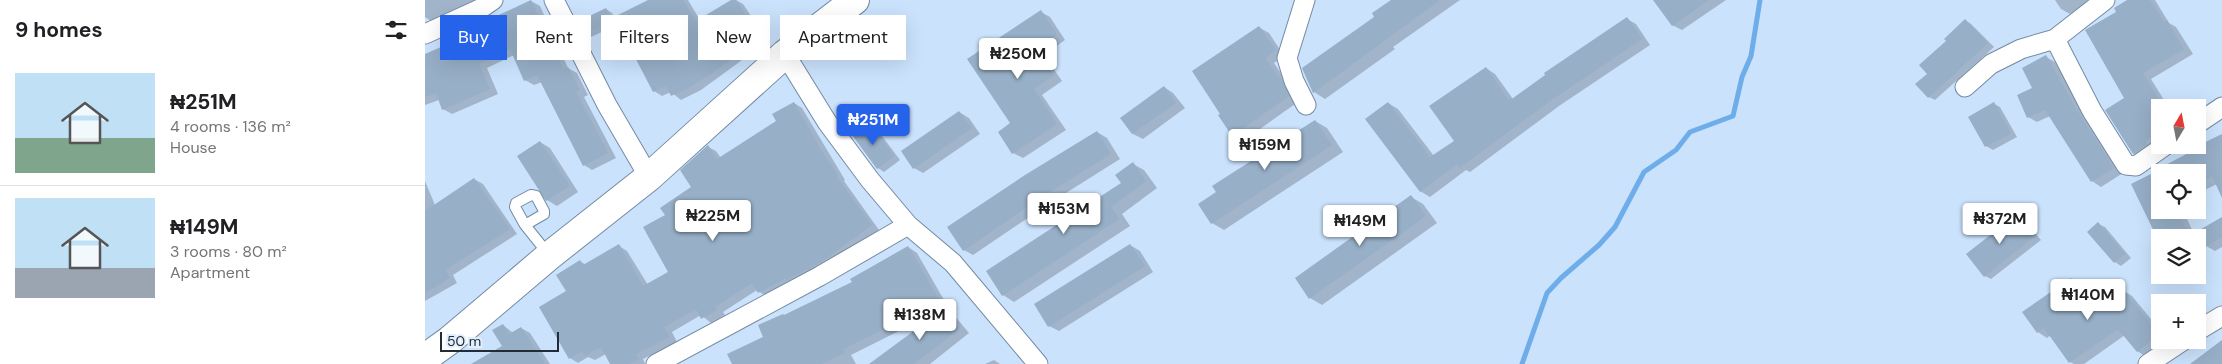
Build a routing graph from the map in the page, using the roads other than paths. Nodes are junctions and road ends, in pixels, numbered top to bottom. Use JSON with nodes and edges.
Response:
{"nodes":[{"id":1,"x":493,"y":0,"type":"edge"},
{"id":2,"x":554,"y":0,"type":"edge"},
{"id":3,"x":855,"y":0,"type":"edge"},
{"id":4,"x":1305,"y":0,"type":"edge"},
{"id":5,"x":2105,"y":0,"type":"edge"},
{"id":6,"x":836,"y":15,"type":"edge"},
{"id":7,"x":425,"y":34,"type":"edge"},
{"id":8,"x":2055,"y":39,"type":"junction"},
{"id":9,"x":780,"y":59,"type":"edge"},
{"id":10,"x":789,"y":60,"type":"edge"},
{"id":11,"x":1965,"y":87,"type":"dead end"},
{"id":12,"x":1307,"y":105,"type":"dead end"},
{"id":13,"x":2222,"y":108,"type":"edge"},
{"id":14,"x":2206,"y":118,"type":"edge"},
{"id":15,"x":2153,"y":154,"type":"edge"},
{"id":16,"x":649,"y":177,"type":"junction"},
{"id":17,"x":525,"y":225,"type":"dead end"},
{"id":18,"x":908,"y":225,"type":"junction"},
{"id":19,"x":549,"y":256,"type":"junction"},
{"id":20,"x":2222,"y":316,"type":"edge"},
{"id":21,"x":2206,"y":326,"type":"edge"},
{"id":22,"x":2170,"y":349,"type":"edge"},
{"id":23,"x":425,"y":358,"type":"edge"},
{"id":24,"x":656,"y":364,"type":"edge"},
{"id":25,"x":1038,"y":364,"type":"edge"},
{"id":26,"x":2148,"y":364,"type":"edge"}],
"edges":[{"from":1,"to":7,"type":"street"},
{"from":2,"to":16,"type":"street"},
{"from":3,"to":6,"type":"main road"},
{"from":4,"to":12,"type":"street"},
{"from":5,"to":8,"type":"street"},
{"from":8,"to":11,"type":"street"},
{"from":8,"to":15,"type":"street"},
{"from":9,"to":16,"type":"main road"},
{"from":10,"to":18,"type":"street"},
{"from":13,"to":14,"type":"street"},
{"from":16,"to":19,"type":"main road"},
{"from":17,"to":19,"type":"lane"},
{"from":18,"to":24,"type":"street"},
{"from":18,"to":25,"type":"street"},
{"from":19,"to":23,"type":"main road"},
{"from":20,"to":21,"type":"street"},
{"from":22,"to":26,"type":"street"}]}
